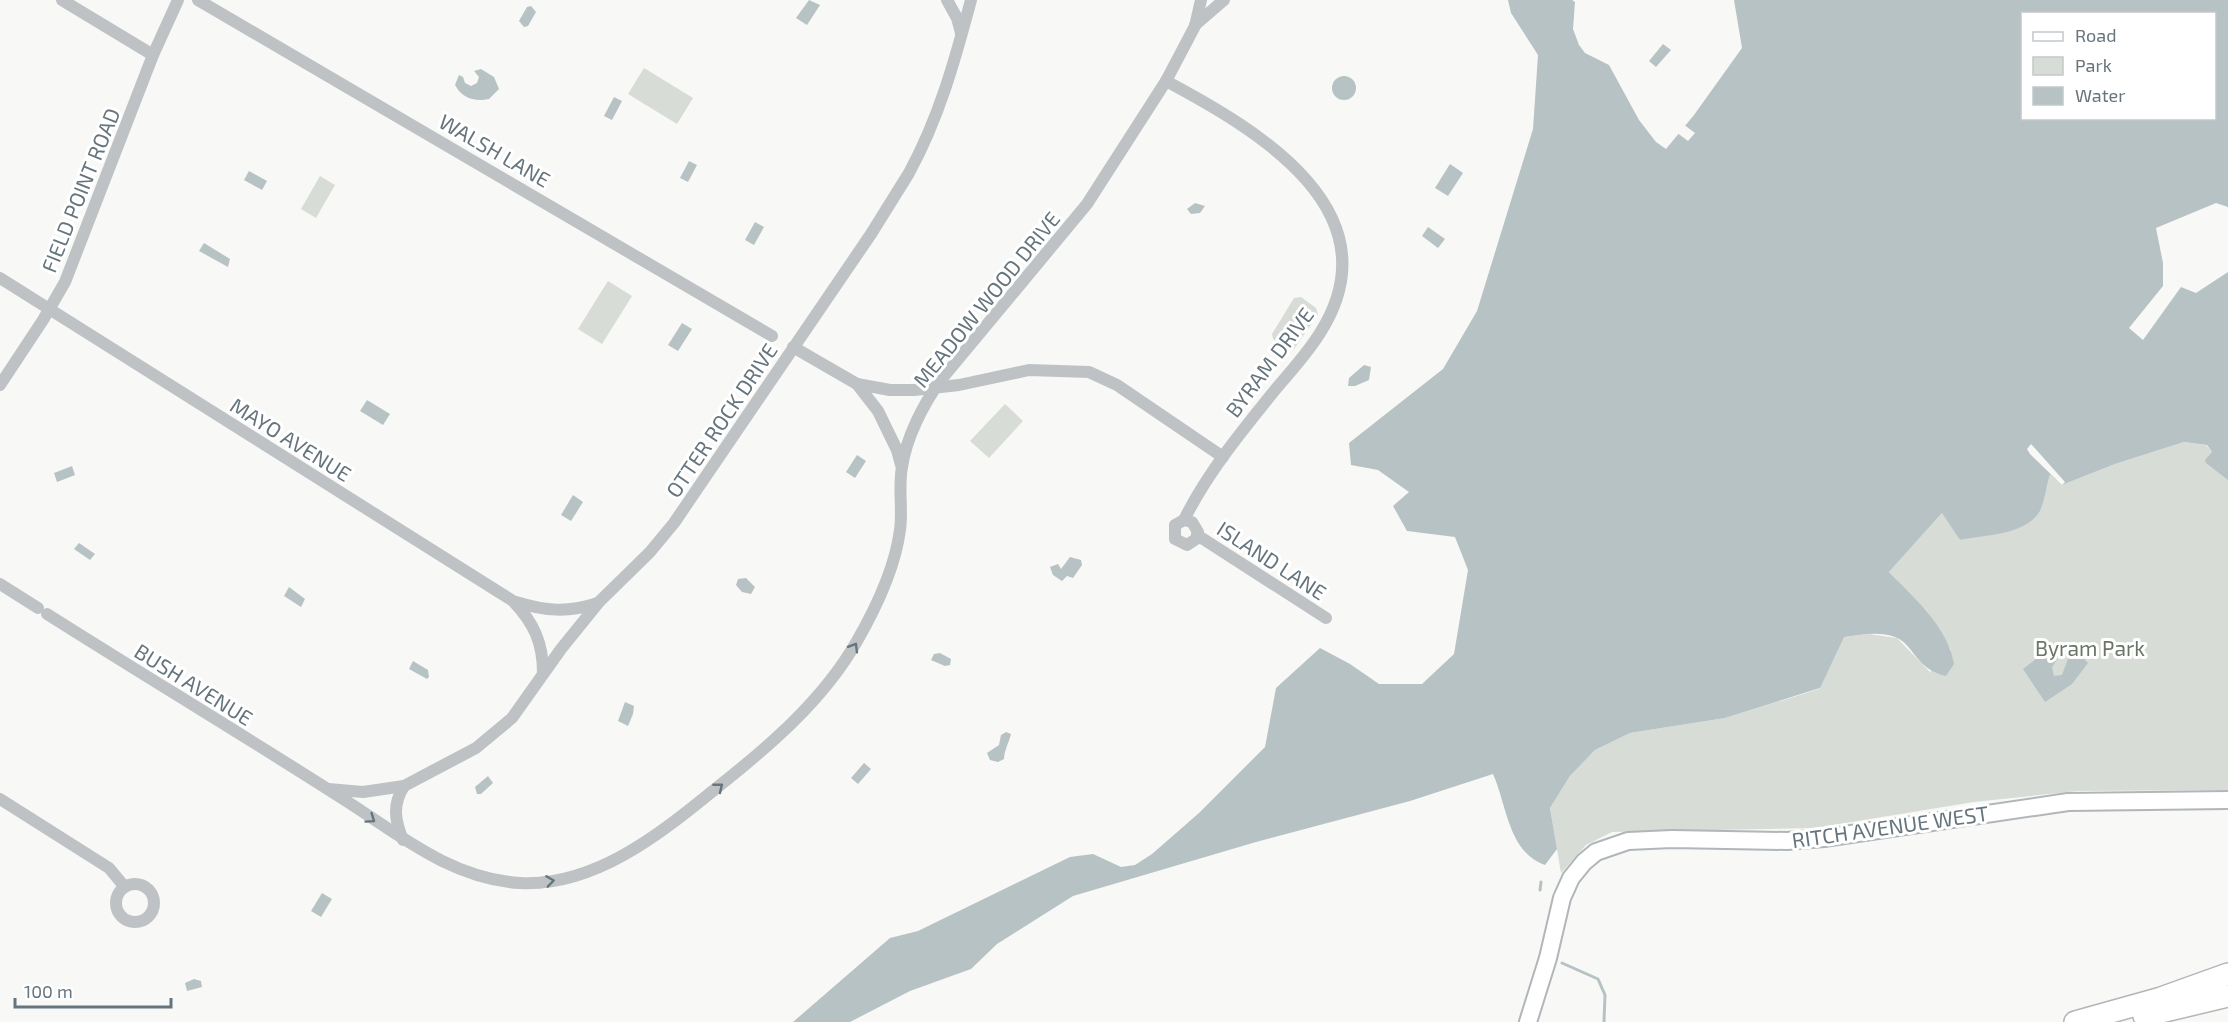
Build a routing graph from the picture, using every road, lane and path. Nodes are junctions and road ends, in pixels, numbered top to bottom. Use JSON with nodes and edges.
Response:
{"nodes":[{"id":1,"x":62,"y":0,"type":"edge"},
{"id":2,"x":178,"y":0,"type":"edge"},
{"id":3,"x":198,"y":0,"type":"edge"},
{"id":4,"x":947,"y":0,"type":"edge"},
{"id":5,"x":971,"y":0,"type":"edge"},
{"id":6,"x":1201,"y":0,"type":"edge"},
{"id":7,"x":1224,"y":0,"type":"edge"},
{"id":8,"x":1195,"y":26,"type":"junction"},
{"id":9,"x":961,"y":34,"type":"junction"},
{"id":10,"x":153,"y":56,"type":"junction"},
{"id":11,"x":1166,"y":81,"type":"junction"},
{"id":12,"x":0,"y":278,"type":"edge"},
{"id":13,"x":49,"y":310,"type":"junction"},
{"id":14,"x":772,"y":336,"type":"dead end"},
{"id":15,"x":794,"y":346,"type":"junction"},
{"id":16,"x":857,"y":384,"type":"junction"},
{"id":17,"x":0,"y":385,"type":"edge"},
{"id":18,"x":935,"y":387,"type":"junction"},
{"id":19,"x":1223,"y":457,"type":"junction"},
{"id":20,"x":901,"y":468,"type":"junction"},
{"id":21,"x":1184,"y":520,"type":"junction"},
{"id":22,"x":1197,"y":535,"type":"junction"},
{"id":23,"x":0,"y":584,"type":"edge"},
{"id":24,"x":513,"y":601,"type":"junction"},
{"id":25,"x":599,"y":602,"type":"junction"},
{"id":26,"x":1326,"y":618,"type":"dead end"},
{"id":27,"x":543,"y":674,"type":"junction"},
{"id":28,"x":404,"y":786,"type":"junction"},
{"id":29,"x":321,"y":788,"type":"junction"},
{"id":30,"x":0,"y":799,"type":"edge"},
{"id":31,"x":2228,"y":800,"type":"edge"},
{"id":32,"x":403,"y":840,"type":"junction"},
{"id":33,"x":124,"y":886,"type":"dead end"},
{"id":34,"x":2228,"y":974,"type":"edge"},
{"id":35,"x":2228,"y":996,"type":"edge"},
{"id":36,"x":1528,"y":1022,"type":"edge"},
{"id":37,"x":2075,"y":1022,"type":"edge"},
{"id":38,"x":2118,"y":1022,"type":"edge"}],
"edges":[{"from":1,"to":10,"type":"street"},
{"from":2,"to":10,"type":"street","name":"FIELD POINT ROAD"},
{"from":3,"to":14,"type":"street","name":"WALSH LANE"},
{"from":4,"to":9,"type":"street"},
{"from":5,"to":9,"type":"street","name":"OTTER ROCK DRIVE"},
{"from":6,"to":8,"type":"street","name":"MEADOW WOOD DRIVE"},
{"from":7,"to":8,"type":"street"},
{"from":8,"to":11,"type":"street","name":"MEADOW WOOD DRIVE"},
{"from":9,"to":15,"type":"street","name":"OTTER ROCK DRIVE"},
{"from":10,"to":13,"type":"street","name":"FIELD POINT ROAD"},
{"from":11,"to":18,"type":"street","name":"MEADOW WOOD DRIVE"},
{"from":11,"to":19,"type":"street","name":"BYRAM DRIVE"},
{"from":12,"to":13,"type":"street","name":"MAYO AVENUE"},
{"from":13,"to":17,"type":"street","name":"FIELD POINT ROAD"},
{"from":13,"to":24,"type":"street","name":"MAYO AVENUE"},
{"from":15,"to":16,"type":"street"},
{"from":15,"to":25,"type":"street","name":"OTTER ROCK DRIVE"},
{"from":16,"to":18,"type":"street"},
{"from":16,"to":20,"type":"street"},
{"from":18,"to":19,"type":"street"},
{"from":18,"to":20,"type":"street","name":"MEADOW WOOD DRIVE"},
{"from":19,"to":21,"type":"street","name":"BYRAM DRIVE"},
{"from":32,"to":20,"type":"street","name":"MEADOW WOOD DRIVE","one_way":true},
{"from":21,"to":22,"type":"street"},
{"from":21,"to":22,"type":"street","name":"BYRAM DRIVE"},
{"from":22,"to":26,"type":"street","name":"ISLAND LANE"},
{"from":23,"to":29,"type":"street","name":"BUSH AVENUE"},
{"from":24,"to":25,"type":"street","name":"MAYO AVENUE"},
{"from":24,"to":27,"type":"street","name":"MAYO AVENUE"},
{"from":25,"to":27,"type":"street","name":"OTTER ROCK DRIVE"},
{"from":27,"to":28,"type":"street","name":"OTTER ROCK DRIVE"},
{"from":28,"to":29,"type":"street","name":"OTTER ROCK DRIVE"},
{"from":28,"to":32,"type":"street"},
{"from":29,"to":32,"type":"street","name":"MEADOW WOOD DRIVE","one_way":true},
{"from":30,"to":33,"type":"street"},
{"from":31,"to":36,"type":"main road","name":"RITCH AVENUE WEST"},
{"from":34,"to":37,"type":"highway"},
{"from":35,"to":38,"type":"highway"}]}
